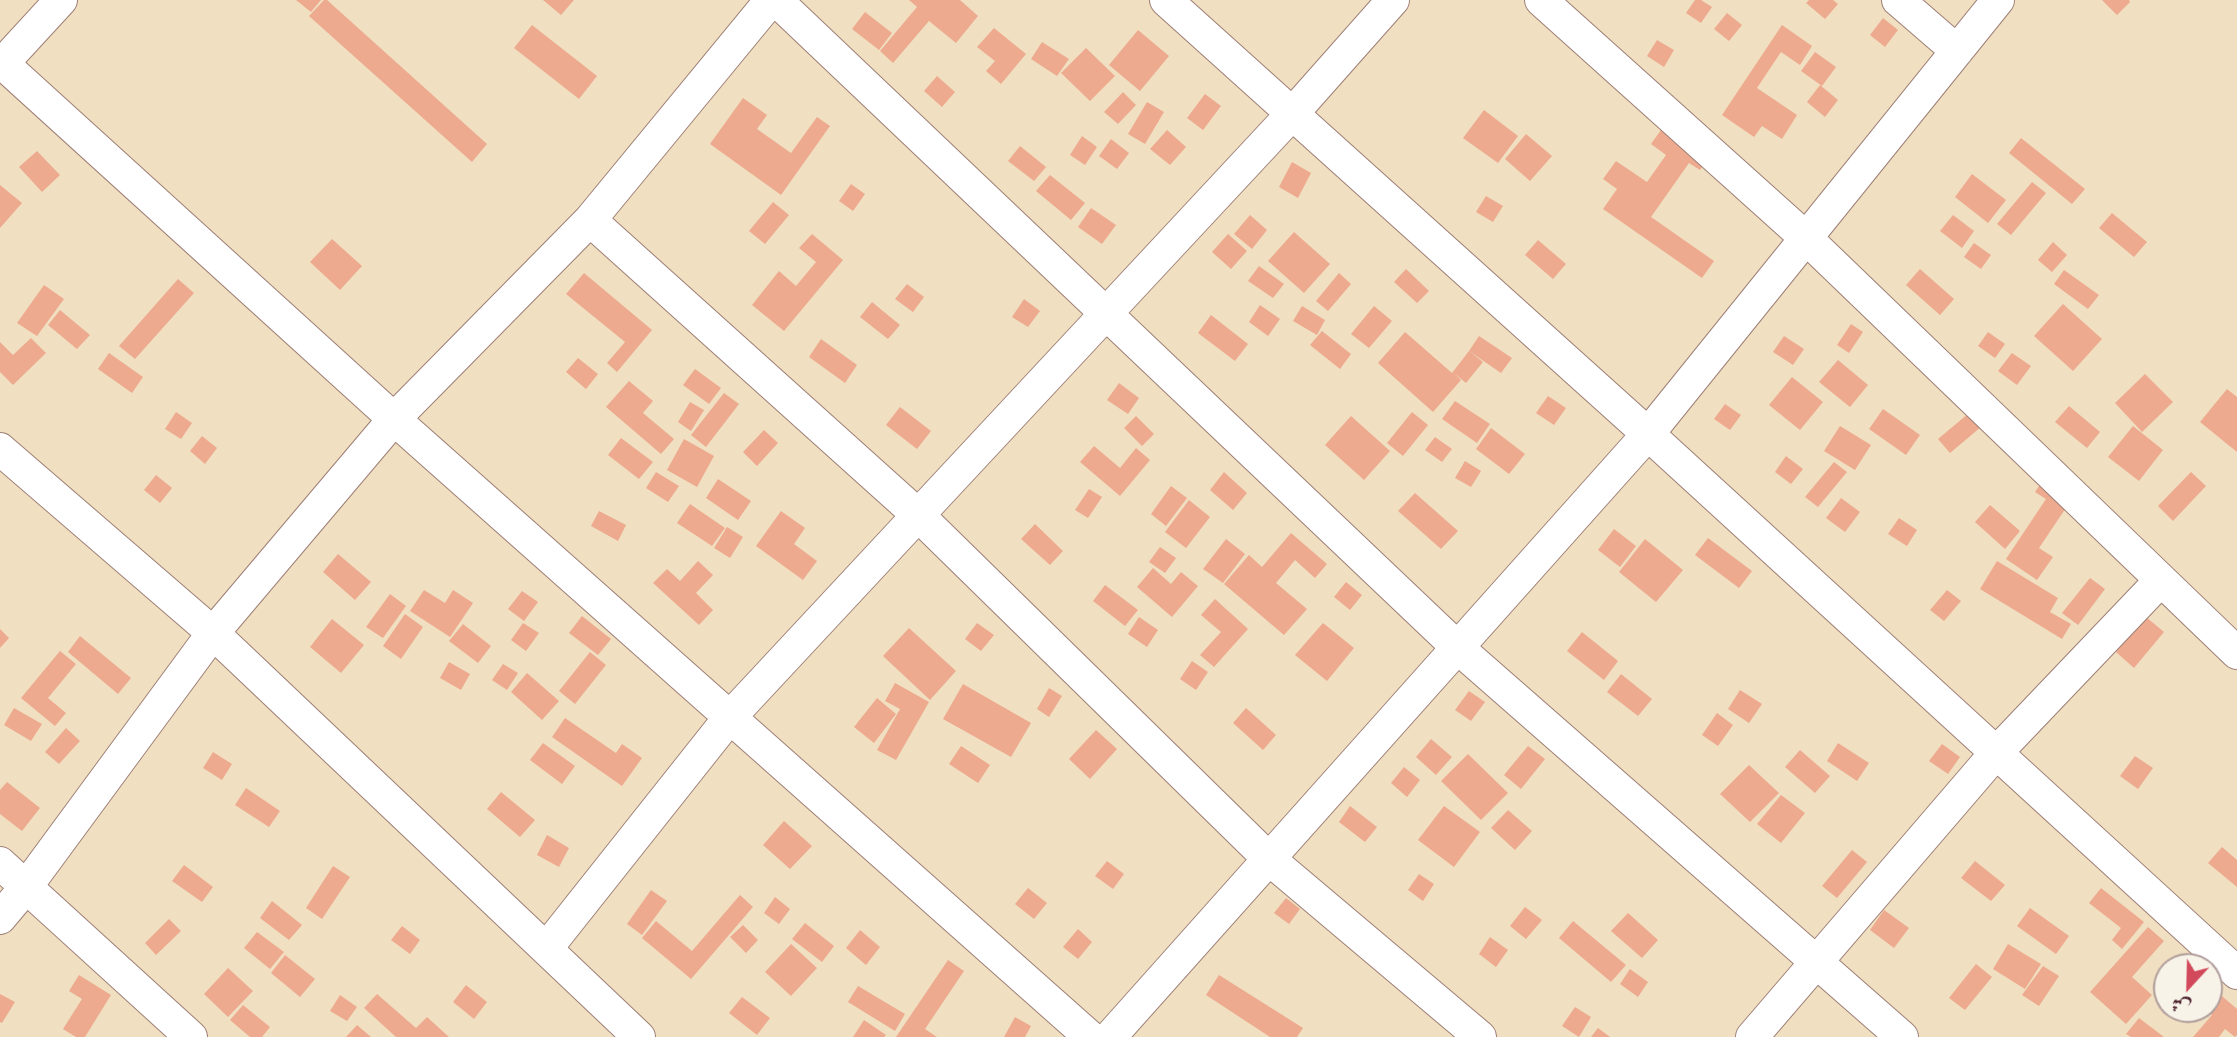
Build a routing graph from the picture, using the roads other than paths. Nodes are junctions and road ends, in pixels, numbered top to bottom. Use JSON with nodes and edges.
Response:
{"nodes":[{"id":1,"x":61,"y":0,"type":"edge"},
{"id":2,"x":1166,"y":0,"type":"edge"},
{"id":3,"x":1392,"y":0,"type":"edge"},
{"id":4,"x":1541,"y":0,"type":"edge"},
{"id":5,"x":1898,"y":0,"type":"edge"},
{"id":6,"x":1998,"y":0,"type":"edge"},
{"id":7,"x":762,"y":4,"type":"edge"},
{"id":8,"x":1957,"y":51,"type":"junction"},
{"id":9,"x":1,"y":62,"type":"edge"},
{"id":10,"x":1292,"y":114,"type":"junction"},
{"id":11,"x":590,"y":220,"type":"junction"},
{"id":12,"x":1806,"y":238,"type":"junction"},
{"id":13,"x":1107,"y":312,"type":"junction"},
{"id":14,"x":394,"y":419,"type":"junction"},
{"id":15,"x":1648,"y":434,"type":"junction"},
{"id":16,"x":0,"y":449,"type":"edge"},
{"id":17,"x":918,"y":515,"type":"junction"},
{"id":18,"x":2161,"y":580,"type":"junction"},
{"id":19,"x":213,"y":633,"type":"junction"},
{"id":20,"x":1457,"y":647,"type":"junction"},
{"id":21,"x":2237,"y":653,"type":"edge"},
{"id":22,"x":730,"y":718,"type":"junction"},
{"id":23,"x":1995,"y":754,"type":"junction"},
{"id":24,"x":1268,"y":858,"type":"junction"},
{"id":25,"x":0,"y":863,"type":"edge"},
{"id":26,"x":26,"y":887,"type":"junction"},
{"id":27,"x":0,"y":918,"type":"edge"},
{"id":28,"x":546,"y":948,"type":"junction"},
{"id":29,"x":1816,"y":962,"type":"junction"},
{"id":30,"x":2237,"y":973,"type":"edge"},
{"id":31,"x":191,"y":1037,"type":"edge"},
{"id":32,"x":639,"y":1037,"type":"edge"},
{"id":33,"x":1090,"y":1037,"type":"edge"},
{"id":34,"x":1110,"y":1037,"type":"edge"},
{"id":35,"x":1480,"y":1037,"type":"edge"},
{"id":36,"x":1752,"y":1037,"type":"edge"},
{"id":37,"x":1902,"y":1037,"type":"edge"}],
"edges":[{"from":1,"to":9,"type":"street"},
{"from":2,"to":10,"type":"street"},
{"from":3,"to":10,"type":"street"},
{"from":4,"to":12,"type":"street"},
{"from":5,"to":8,"type":"street"},
{"from":6,"to":8,"type":"street"},
{"from":7,"to":11,"type":"street"},
{"from":7,"to":13,"type":"street"},
{"from":8,"to":12,"type":"street"},
{"from":9,"to":14,"type":"street"},
{"from":10,"to":13,"type":"street"},
{"from":10,"to":15,"type":"street"},
{"from":11,"to":14,"type":"street"},
{"from":11,"to":17,"type":"street"},
{"from":12,"to":15,"type":"street"},
{"from":12,"to":18,"type":"street"},
{"from":13,"to":17,"type":"street"},
{"from":13,"to":20,"type":"street"},
{"from":14,"to":19,"type":"street"},
{"from":14,"to":22,"type":"street"},
{"from":15,"to":20,"type":"street"},
{"from":15,"to":23,"type":"street"},
{"from":16,"to":19,"type":"street"},
{"from":17,"to":22,"type":"street"},
{"from":17,"to":24,"type":"street"},
{"from":18,"to":21,"type":"street"},
{"from":18,"to":23,"type":"street"},
{"from":19,"to":26,"type":"street"},
{"from":19,"to":28,"type":"street"},
{"from":20,"to":24,"type":"street"},
{"from":20,"to":29,"type":"street"},
{"from":22,"to":28,"type":"street"},
{"from":22,"to":33,"type":"street"},
{"from":23,"to":29,"type":"street"},
{"from":23,"to":30,"type":"street"},
{"from":24,"to":34,"type":"street"},
{"from":24,"to":35,"type":"street"},
{"from":25,"to":26,"type":"street"},
{"from":26,"to":27,"type":"street"},
{"from":26,"to":31,"type":"street"},
{"from":28,"to":32,"type":"street"},
{"from":29,"to":36,"type":"street"},
{"from":29,"to":37,"type":"street"}]}
